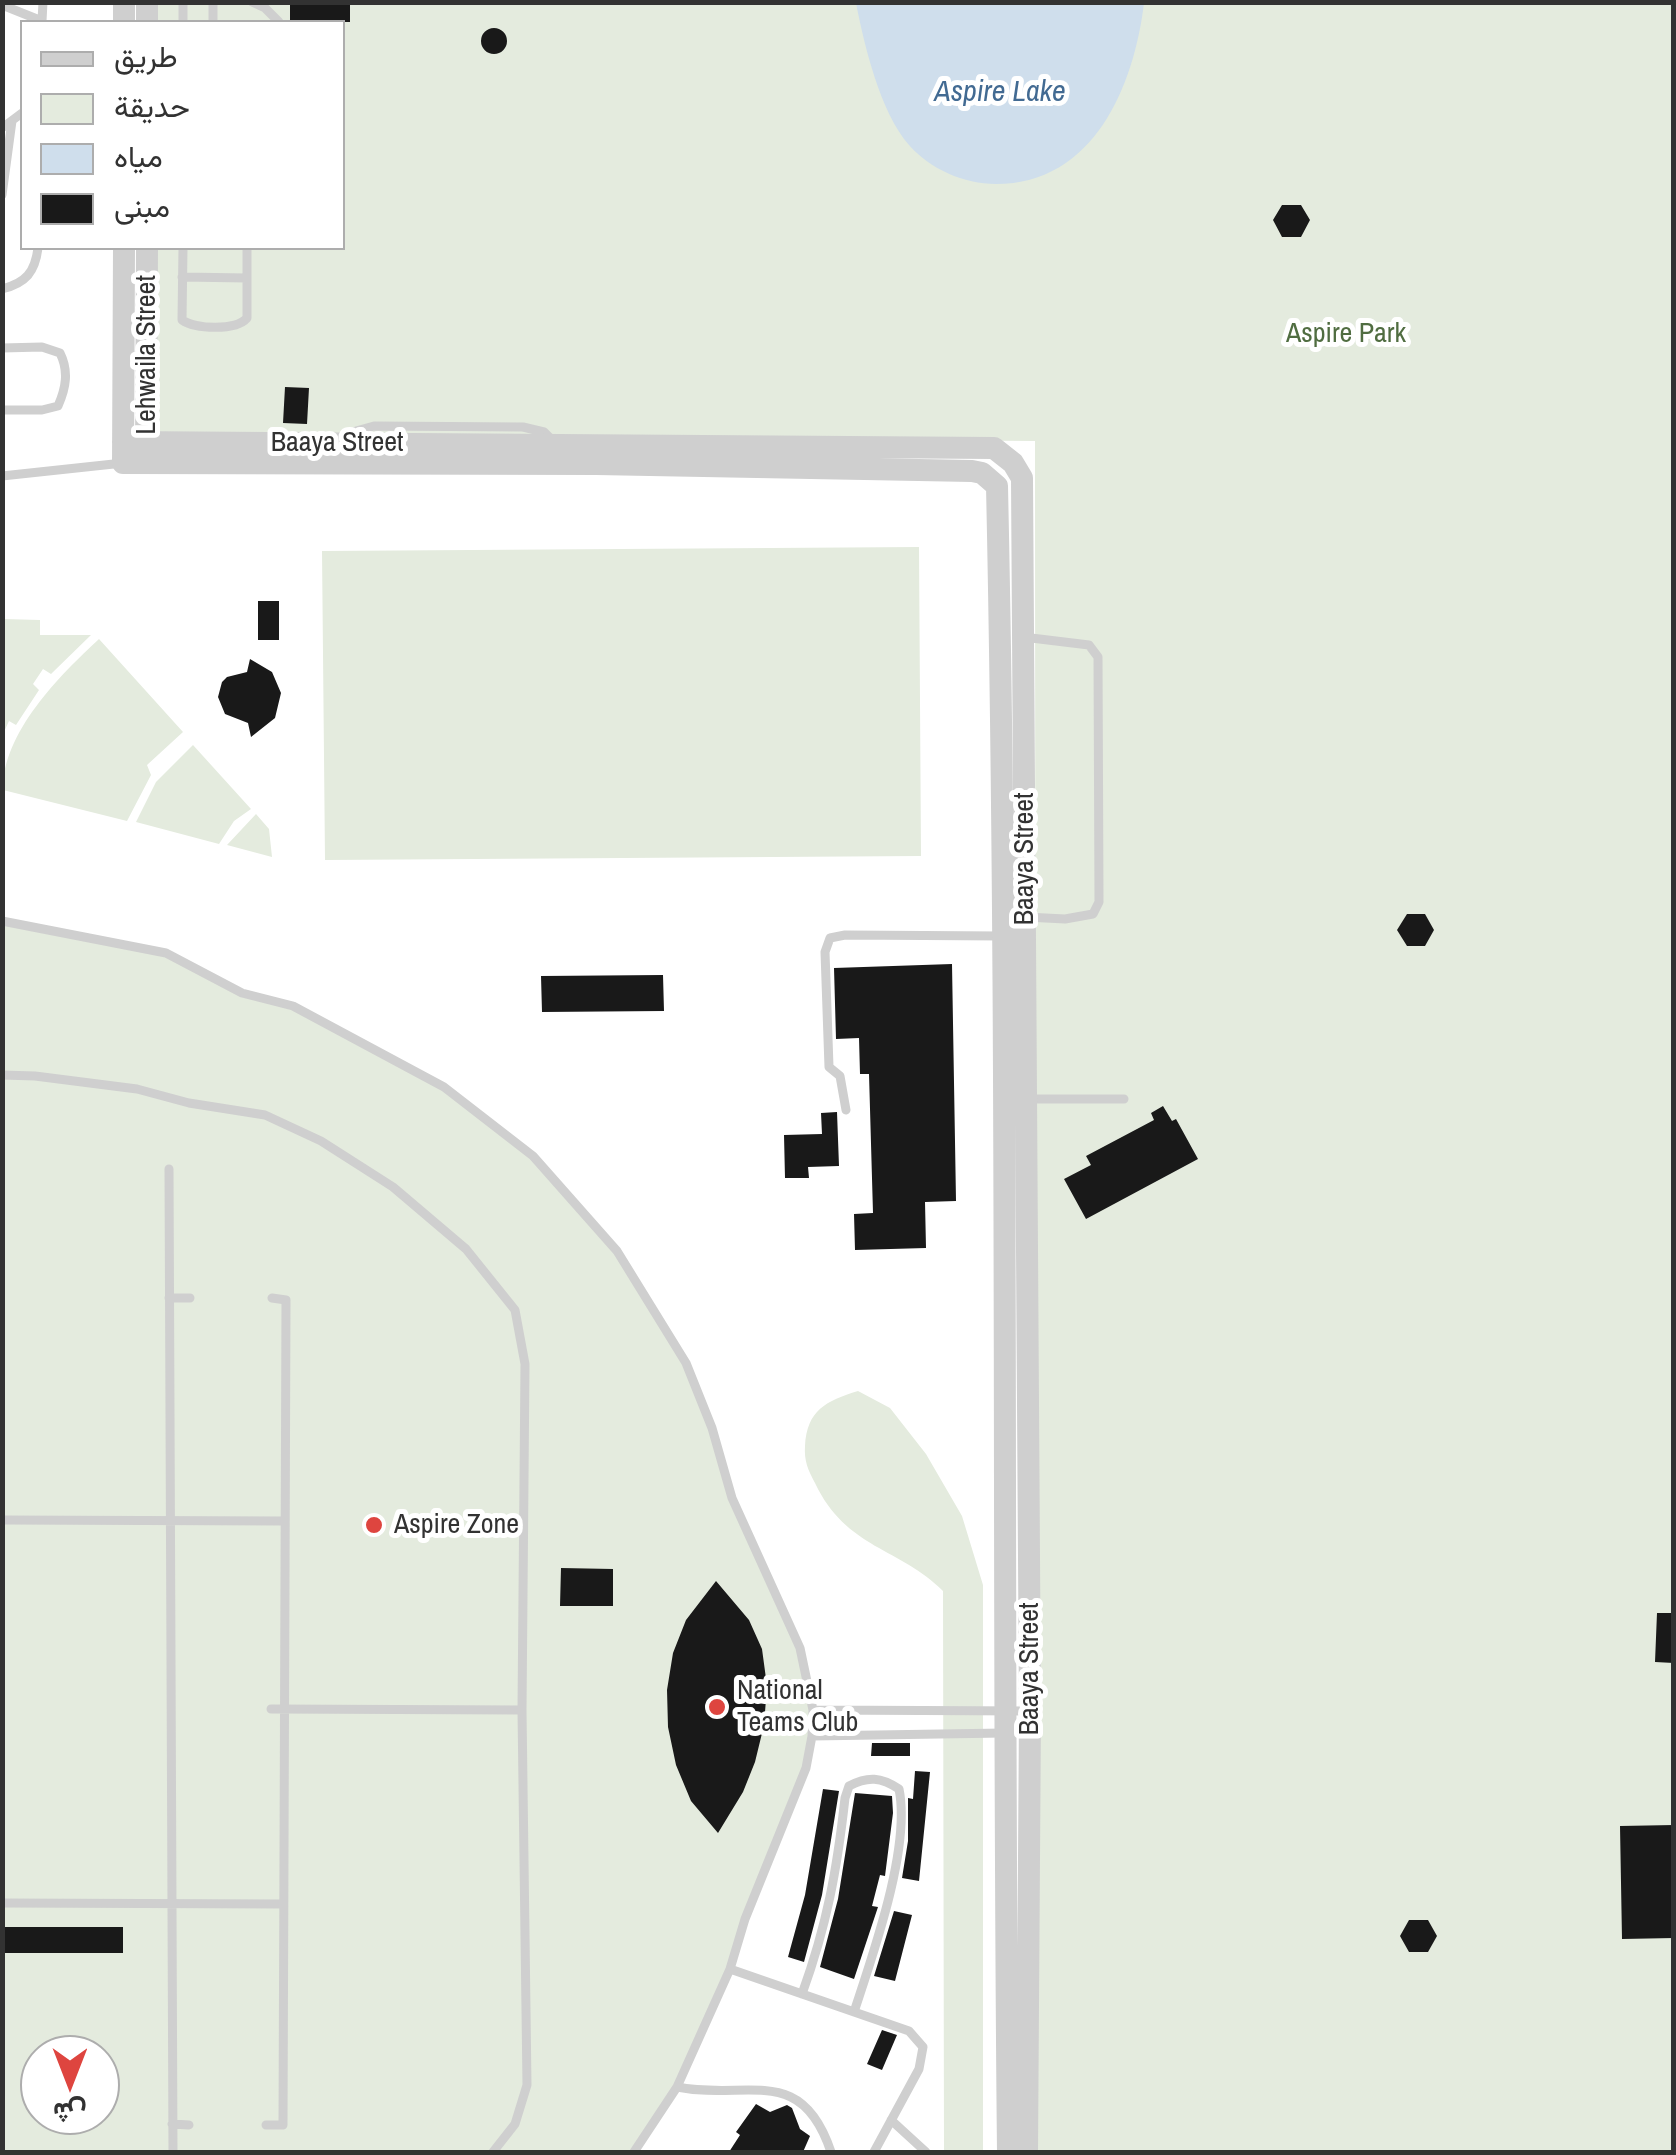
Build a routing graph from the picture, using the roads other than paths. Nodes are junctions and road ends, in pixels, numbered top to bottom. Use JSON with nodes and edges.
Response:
{"nodes":[{"id":1,"x":252,"y":2,"type":"edge"},
{"id":2,"x":2,"y":5,"type":"edge"},
{"id":3,"x":37,"y":20,"type":"edge"},
{"id":4,"x":277,"y":20,"type":"edge"},
{"id":5,"x":7,"y":124,"type":"edge"},
{"id":6,"x":2,"y":195,"type":"edge"},
{"id":7,"x":38,"y":250,"type":"edge"},
{"id":8,"x":124,"y":250,"type":"edge"},
{"id":9,"x":147,"y":250,"type":"edge"},
{"id":10,"x":182,"y":250,"type":"edge"},
{"id":11,"x":247,"y":250,"type":"edge"},
{"id":12,"x":182,"y":277,"type":"junction"},
{"id":13,"x":247,"y":278,"type":"junction"},
{"id":14,"x":2,"y":289,"type":"edge"},
{"id":15,"x":2,"y":348,"type":"edge"},
{"id":16,"x":2,"y":410,"type":"edge"},
{"id":17,"x":135,"y":453,"type":"junction"},
{"id":18,"x":2,"y":476,"type":"edge"},
{"id":19,"x":1012,"y":637,"type":"junction"},
{"id":20,"x":2,"y":921,"type":"edge"},
{"id":21,"x":1026,"y":926,"type":"junction"},
{"id":22,"x":1002,"y":936,"type":"junction"},
{"id":23,"x":2,"y":1075,"type":"edge"},
{"id":24,"x":1016,"y":1099,"type":"junction"},
{"id":25,"x":1124,"y":1099,"type":"dead end"},
{"id":26,"x":846,"y":1110,"type":"dead end"},
{"id":27,"x":169,"y":1169,"type":"dead end"},
{"id":28,"x":170,"y":1298,"type":"junction"},
{"id":29,"x":190,"y":1298,"type":"dead end"},
{"id":30,"x":272,"y":1298,"type":"dead end"},
{"id":31,"x":2,"y":1520,"type":"edge"},
{"id":32,"x":170,"y":1520,"type":"junction"},
{"id":33,"x":283,"y":1520,"type":"junction"},
{"id":34,"x":170,"y":1710,"type":"junction"},
{"id":35,"x":186,"y":1710,"type":"dead end"},
{"id":36,"x":270,"y":1710,"type":"dead end"},
{"id":37,"x":283,"y":1710,"type":"junction"},
{"id":38,"x":522,"y":1710,"type":"junction"},
{"id":39,"x":813,"y":1710,"type":"junction"},
{"id":40,"x":1004,"y":1722,"type":"junction"},
{"id":41,"x":1030,"y":1722,"type":"junction"},
{"id":42,"x":812,"y":1736,"type":"junction"},
{"id":43,"x":2,"y":1903,"type":"edge"},
{"id":44,"x":172,"y":1904,"type":"junction"},
{"id":45,"x":283,"y":1904,"type":"junction"},
{"id":46,"x":730,"y":1970,"type":"junction"},
{"id":47,"x":802,"y":1994,"type":"junction"},
{"id":48,"x":1017,"y":2011,"type":"junction"},
{"id":49,"x":854,"y":2012,"type":"junction"},
{"id":50,"x":677,"y":2086,"type":"junction"},
{"id":51,"x":892,"y":2120,"type":"junction"},
{"id":52,"x":172,"y":2124,"type":"junction"},
{"id":53,"x":189,"y":2125,"type":"dead end"},
{"id":54,"x":266,"y":2125,"type":"dead end"},
{"id":55,"x":173,"y":2152,"type":"edge"},
{"id":56,"x":494,"y":2152,"type":"edge"},
{"id":57,"x":634,"y":2152,"type":"edge"},
{"id":58,"x":831,"y":2152,"type":"edge"},
{"id":59,"x":874,"y":2152,"type":"edge"},
{"id":60,"x":926,"y":2152,"type":"edge"},
{"id":61,"x":1008,"y":2152,"type":"edge"},
{"id":62,"x":1027,"y":2152,"type":"edge"}],
"edges":[{"from":1,"to":4,"type":"lane"},
{"from":2,"to":3,"type":"lane"},
{"from":5,"to":6,"type":"lane"},
{"from":7,"to":14,"type":"lane"},
{"from":8,"to":17,"type":"street","name":"Lehwaila Street"},
{"from":9,"to":17,"type":"street","name":"Lehwaila Street"},
{"from":10,"to":12,"type":"lane"},
{"from":11,"to":13,"type":"lane"},
{"from":12,"to":13,"type":"lane"},
{"from":12,"to":13,"type":"lane"},
{"from":15,"to":16,"type":"lane"},
{"from":17,"to":18,"type":"lane"},
{"from":17,"to":19,"type":"street","name":"Baaya Street"},
{"from":17,"to":19,"type":"street","name":"Baaya Street"},
{"from":19,"to":21,"type":"street","name":"Baaya Street"},
{"from":19,"to":21,"type":"lane"},
{"from":19,"to":22,"type":"street","name":"Baaya Street"},
{"from":20,"to":39,"type":"lane"},
{"from":21,"to":22,"type":"street"},
{"from":21,"to":24,"type":"street","name":"Baaya Street"},
{"from":22,"to":24,"type":"street","name":"Baaya Street"},
{"from":22,"to":26,"type":"lane"},
{"from":23,"to":38,"type":"lane"},
{"from":24,"to":25,"type":"lane"},
{"from":24,"to":40,"type":"street","name":"Baaya Street"},
{"from":24,"to":41,"type":"street","name":"Baaya Street"},
{"from":27,"to":28,"type":"lane"},
{"from":28,"to":29,"type":"lane"},
{"from":28,"to":32,"type":"lane"},
{"from":30,"to":33,"type":"lane"},
{"from":31,"to":32,"type":"lane"},
{"from":32,"to":33,"type":"lane"},
{"from":32,"to":34,"type":"lane"},
{"from":33,"to":37,"type":"lane"},
{"from":34,"to":35,"type":"lane"},
{"from":34,"to":44,"type":"lane"},
{"from":36,"to":37,"type":"lane"},
{"from":37,"to":38,"type":"lane"},
{"from":37,"to":45,"type":"lane"},
{"from":38,"to":56,"type":"lane"},
{"from":39,"to":40,"type":"lane"},
{"from":39,"to":42,"type":"lane"},
{"from":40,"to":41,"type":"lane"},
{"from":40,"to":41,"type":"lane"},
{"from":40,"to":42,"type":"lane"},
{"from":40,"to":48,"type":"street","name":"Baaya Street"},
{"from":41,"to":48,"type":"street","name":"Baaya Street"},
{"from":42,"to":46,"type":"lane"},
{"from":43,"to":44,"type":"lane"},
{"from":44,"to":45,"type":"lane"},
{"from":44,"to":52,"type":"lane"},
{"from":45,"to":54,"type":"lane"},
{"from":46,"to":47,"type":"lane"},
{"from":46,"to":50,"type":"lane"},
{"from":47,"to":49,"type":"lane"},
{"from":47,"to":49,"type":"lane"},
{"from":48,"to":61,"type":"street","name":"Baaya Street"},
{"from":48,"to":62,"type":"street","name":"Baaya Street"},
{"from":49,"to":51,"type":"lane"},
{"from":50,"to":57,"type":"lane"},
{"from":50,"to":58,"type":"lane"},
{"from":51,"to":59,"type":"lane"},
{"from":51,"to":60,"type":"lane"},
{"from":52,"to":53,"type":"lane"},
{"from":52,"to":55,"type":"lane"}]}
